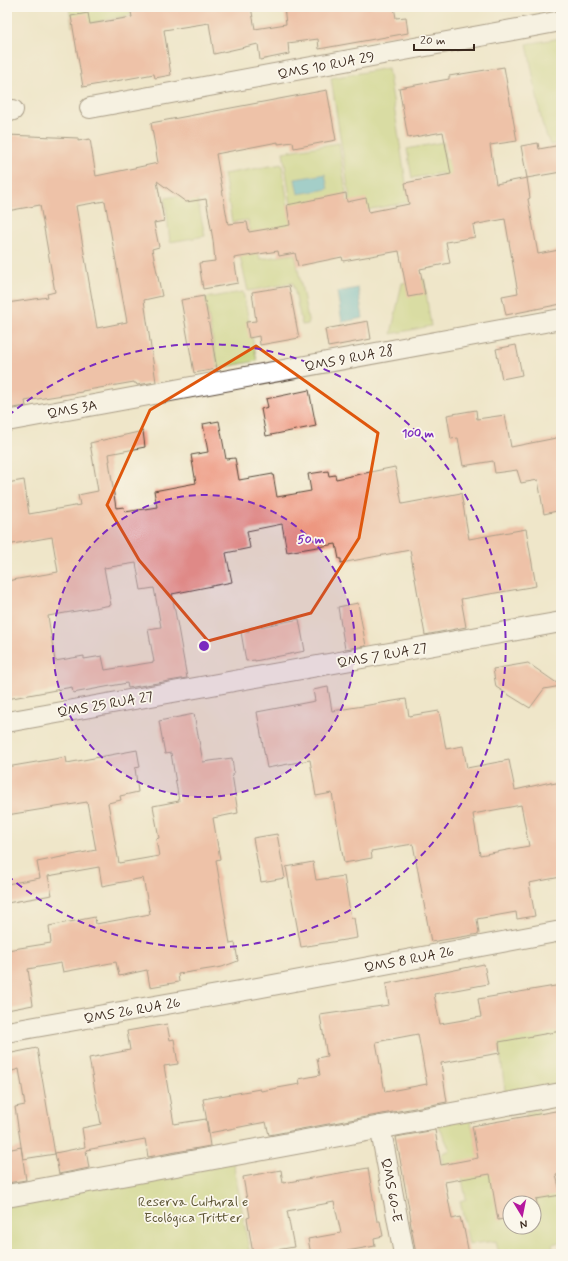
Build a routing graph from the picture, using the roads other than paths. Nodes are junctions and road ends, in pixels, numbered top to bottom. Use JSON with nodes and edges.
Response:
{"nodes":[{"id":1,"x":561,"y":21,"type":"edge"},
{"id":2,"x":90,"y":108,"type":"dead end"},
{"id":3,"x":561,"y":318,"type":"edge"},
{"id":4,"x":137,"y":397,"type":"joint"},
{"id":5,"x":7,"y":422,"type":"edge"},
{"id":6,"x":561,"y":622,"type":"edge"},
{"id":7,"x":202,"y":687,"type":"joint"},
{"id":8,"x":7,"y":722,"type":"edge"},
{"id":9,"x":561,"y":930,"type":"edge"},
{"id":10,"x":257,"y":988,"type":"joint"},
{"id":11,"x":7,"y":1032,"type":"edge"},
{"id":12,"x":561,"y":1094,"type":"edge"},
{"id":13,"x":380,"y":1126,"type":"junction"},
{"id":14,"x":7,"y":1196,"type":"edge"},
{"id":15,"x":404,"y":1254,"type":"edge"}],
"edges":[{"from":1,"to":2,"type":"street","name":"QMS 10 RUA 29"},
{"from":3,"to":4,"type":"street","name":"QMS 9 RUA 28"},
{"from":4,"to":5,"type":"street","name":"QMS 3A"},
{"from":6,"to":7,"type":"street","name":"QMS 7 RUA 27"},
{"from":7,"to":8,"type":"street","name":"QMS 25 RUA 27"},
{"from":9,"to":10,"type":"street","name":"QMS 8 RUA 26"},
{"from":10,"to":11,"type":"street","name":"QMS 26 RUA 26"},
{"from":12,"to":13,"type":"street"},
{"from":13,"to":14,"type":"street"},
{"from":13,"to":15,"type":"street","name":"QMS 60-E"}]}
